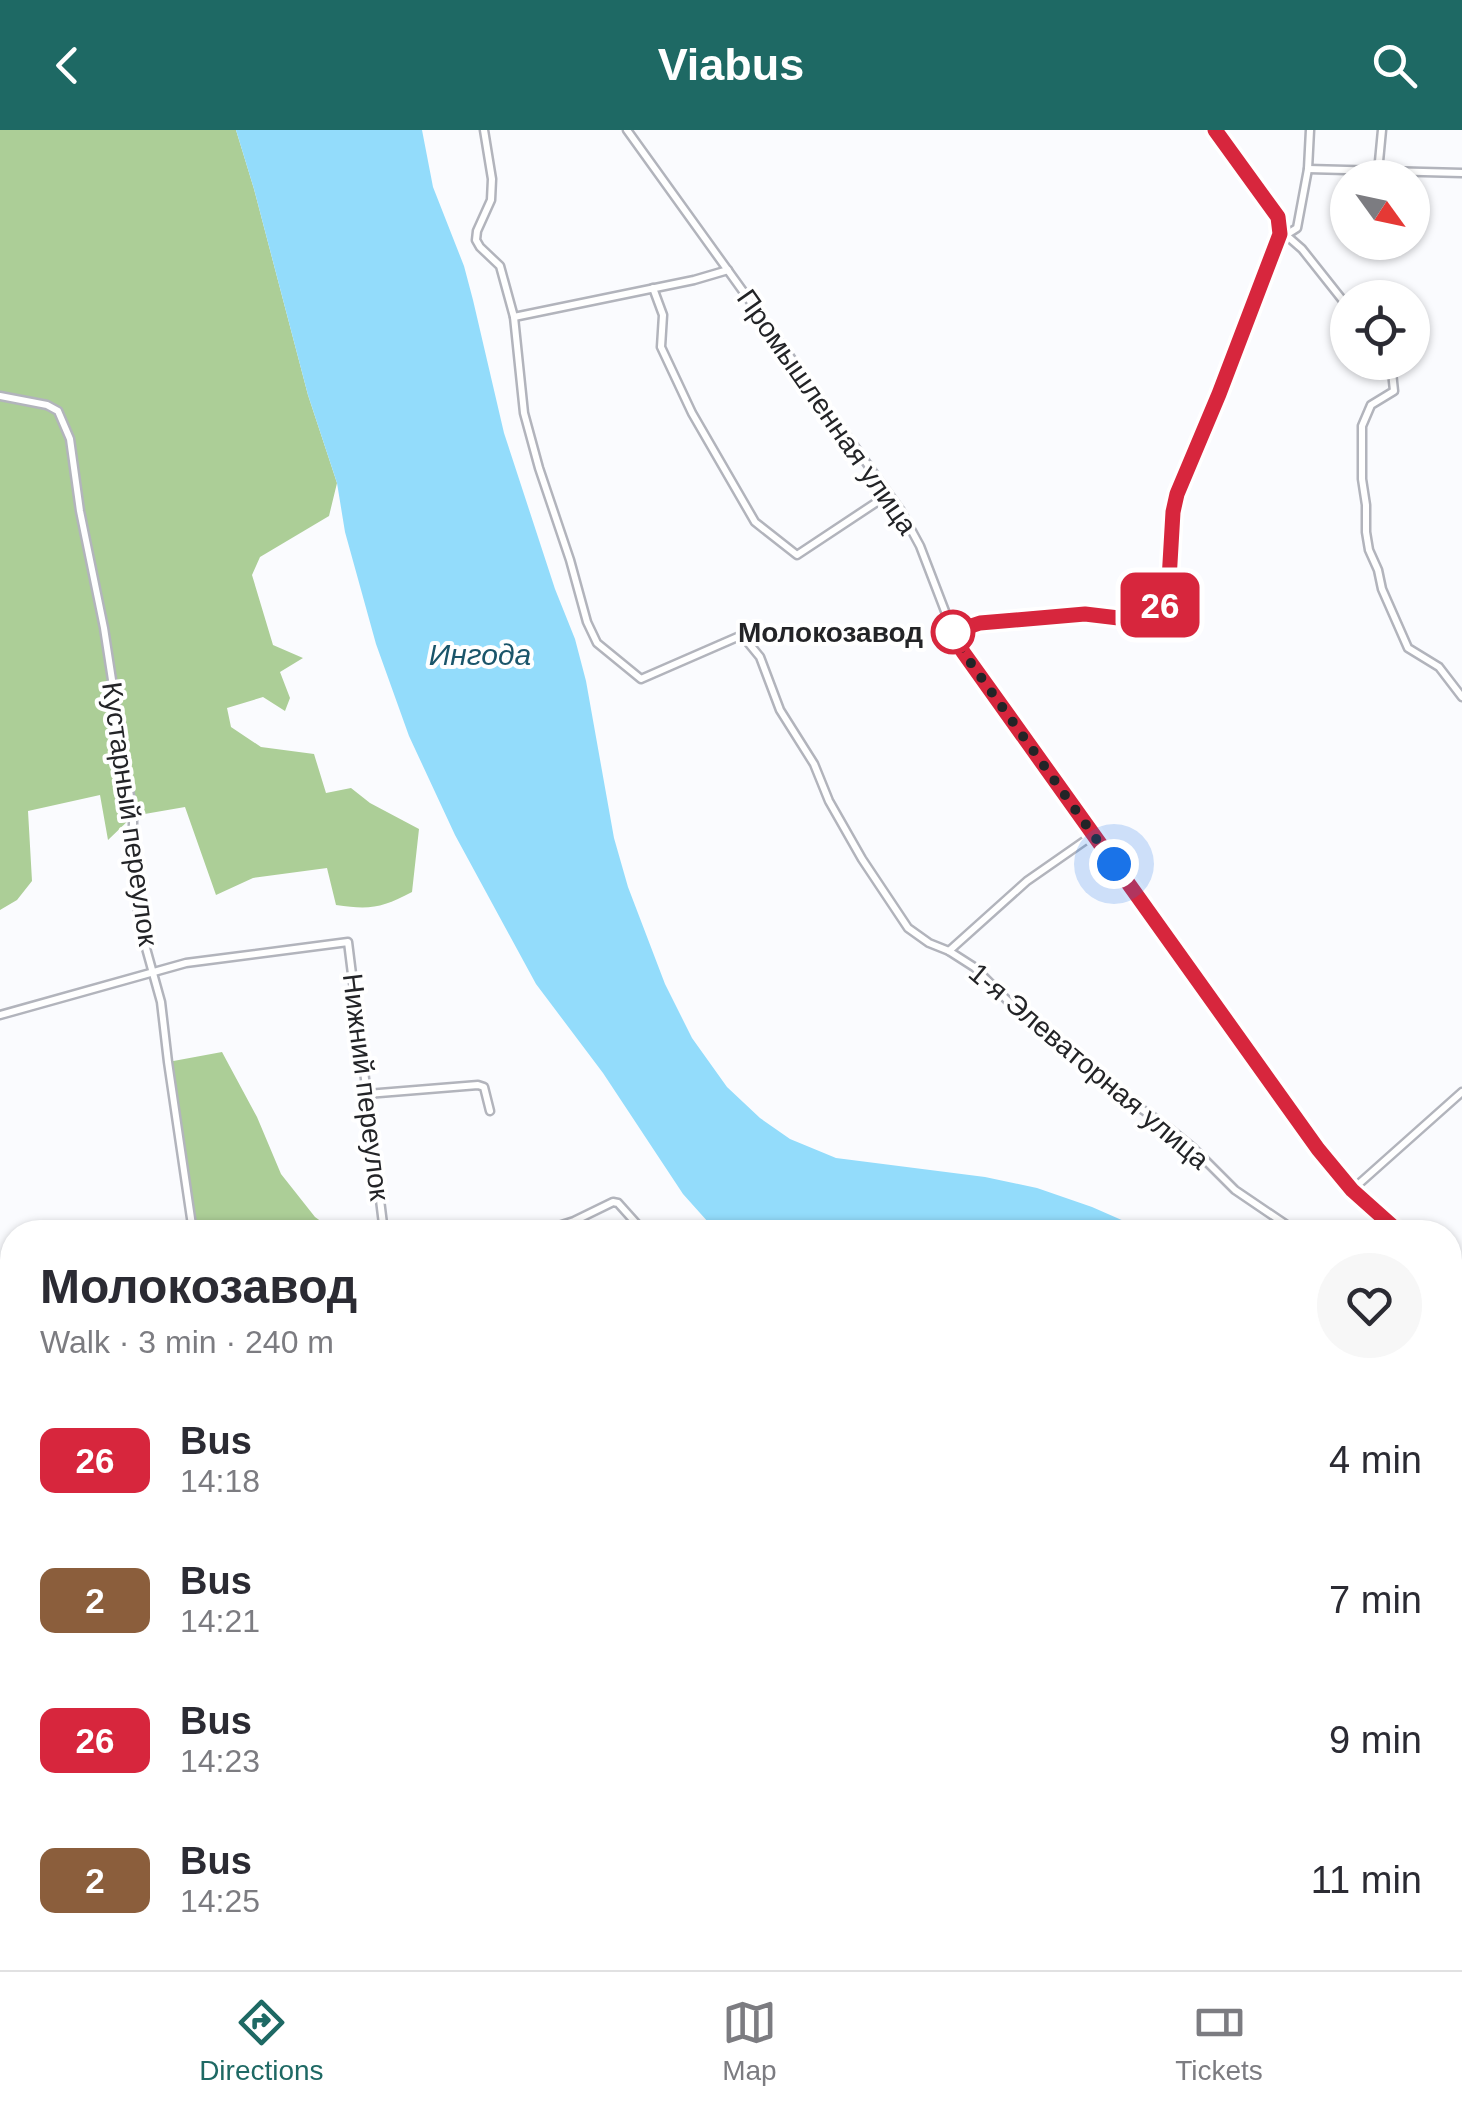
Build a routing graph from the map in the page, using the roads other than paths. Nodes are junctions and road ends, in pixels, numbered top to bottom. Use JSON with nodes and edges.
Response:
{"nodes":[{"id":1,"x":484,"y":130,"type":"edge"},
{"id":2,"x":627,"y":130,"type":"edge"},
{"id":3,"x":1215,"y":130,"type":"edge"},
{"id":4,"x":1310,"y":130,"type":"edge"},
{"id":5,"x":1382,"y":130,"type":"edge"},
{"id":6,"x":1379,"y":160,"type":"edge"},
{"id":7,"x":1308,"y":169,"type":"junction"},
{"id":8,"x":1330,"y":170,"type":"edge"},
{"id":9,"x":1430,"y":173,"type":"edge"},
{"id":10,"x":1462,"y":173,"type":"edge"},
{"id":11,"x":1283,"y":235,"type":"junction"},
{"id":12,"x":728,"y":270,"type":"junction"},
{"id":13,"x":1330,"y":284,"type":"edge"},
{"id":14,"x":653,"y":288,"type":"junction"},
{"id":15,"x":514,"y":317,"type":"junction"},
{"id":16,"x":1393,"y":380,"type":"edge"},
{"id":17,"x":0,"y":396,"type":"edge"},
{"id":18,"x":889,"y":494,"type":"junction"},
{"id":19,"x":953,"y":632,"type":"junction"},
{"id":20,"x":1462,"y":696,"type":"edge"},
{"id":21,"x":1093,"y":835,"type":"junction"},
{"id":22,"x":950,"y":951,"type":"junction"},
{"id":23,"x":154,"y":972,"type":"junction"},
{"id":24,"x":0,"y":1015,"type":"edge"},
{"id":25,"x":1462,"y":1092,"type":"edge"},
{"id":26,"x":367,"y":1094,"type":"junction"},
{"id":27,"x":490,"y":1111,"type":"dead end"},
{"id":28,"x":1352,"y":1190,"type":"junction"},
{"id":29,"x":191,"y":1220,"type":"edge"},
{"id":30,"x":383,"y":1220,"type":"edge"},
{"id":31,"x":576,"y":1220,"type":"edge"},
{"id":32,"x":634,"y":1220,"type":"edge"},
{"id":33,"x":1279,"y":1220,"type":"edge"},
{"id":34,"x":1383,"y":1220,"type":"edge"}],
"edges":[{"from":1,"to":15,"type":"street"},
{"from":2,"to":12,"type":"street","name":"Промышленная улица"},
{"from":3,"to":11,"type":"street"},
{"from":4,"to":7,"type":"street"},
{"from":5,"to":6,"type":"street"},
{"from":7,"to":8,"type":"street"},
{"from":7,"to":11,"type":"street"},
{"from":9,"to":10,"type":"street"},
{"from":11,"to":13,"type":"street"},
{"from":11,"to":19,"type":"street"},
{"from":12,"to":14,"type":"street"},
{"from":12,"to":18,"type":"street","name":"Промышленная улица"},
{"from":14,"to":15,"type":"street"},
{"from":14,"to":18,"type":"street"},
{"from":15,"to":22,"type":"street","name":"1-я Элеваторная улица"},
{"from":16,"to":20,"type":"street"},
{"from":17,"to":23,"type":"street","name":"Кустарный переулок"},
{"from":18,"to":19,"type":"street","name":"Промышленная улица"},
{"from":19,"to":21,"type":"street","name":"Промышленная улица"},
{"from":21,"to":22,"type":"street"},
{"from":21,"to":28,"type":"street","name":"Промышленная улица"},
{"from":22,"to":33,"type":"street","name":"1-я Элеваторная улица"},
{"from":23,"to":24,"type":"street"},
{"from":23,"to":26,"type":"street","name":"Нижний переулок"},
{"from":23,"to":29,"type":"street","name":"Кустарный переулок"},
{"from":25,"to":28,"type":"street"},
{"from":26,"to":27,"type":"street"},
{"from":26,"to":30,"type":"street","name":"Нижний переулок"},
{"from":28,"to":34,"type":"street","name":"Промышленная улица"},
{"from":31,"to":32,"type":"street"}]}
